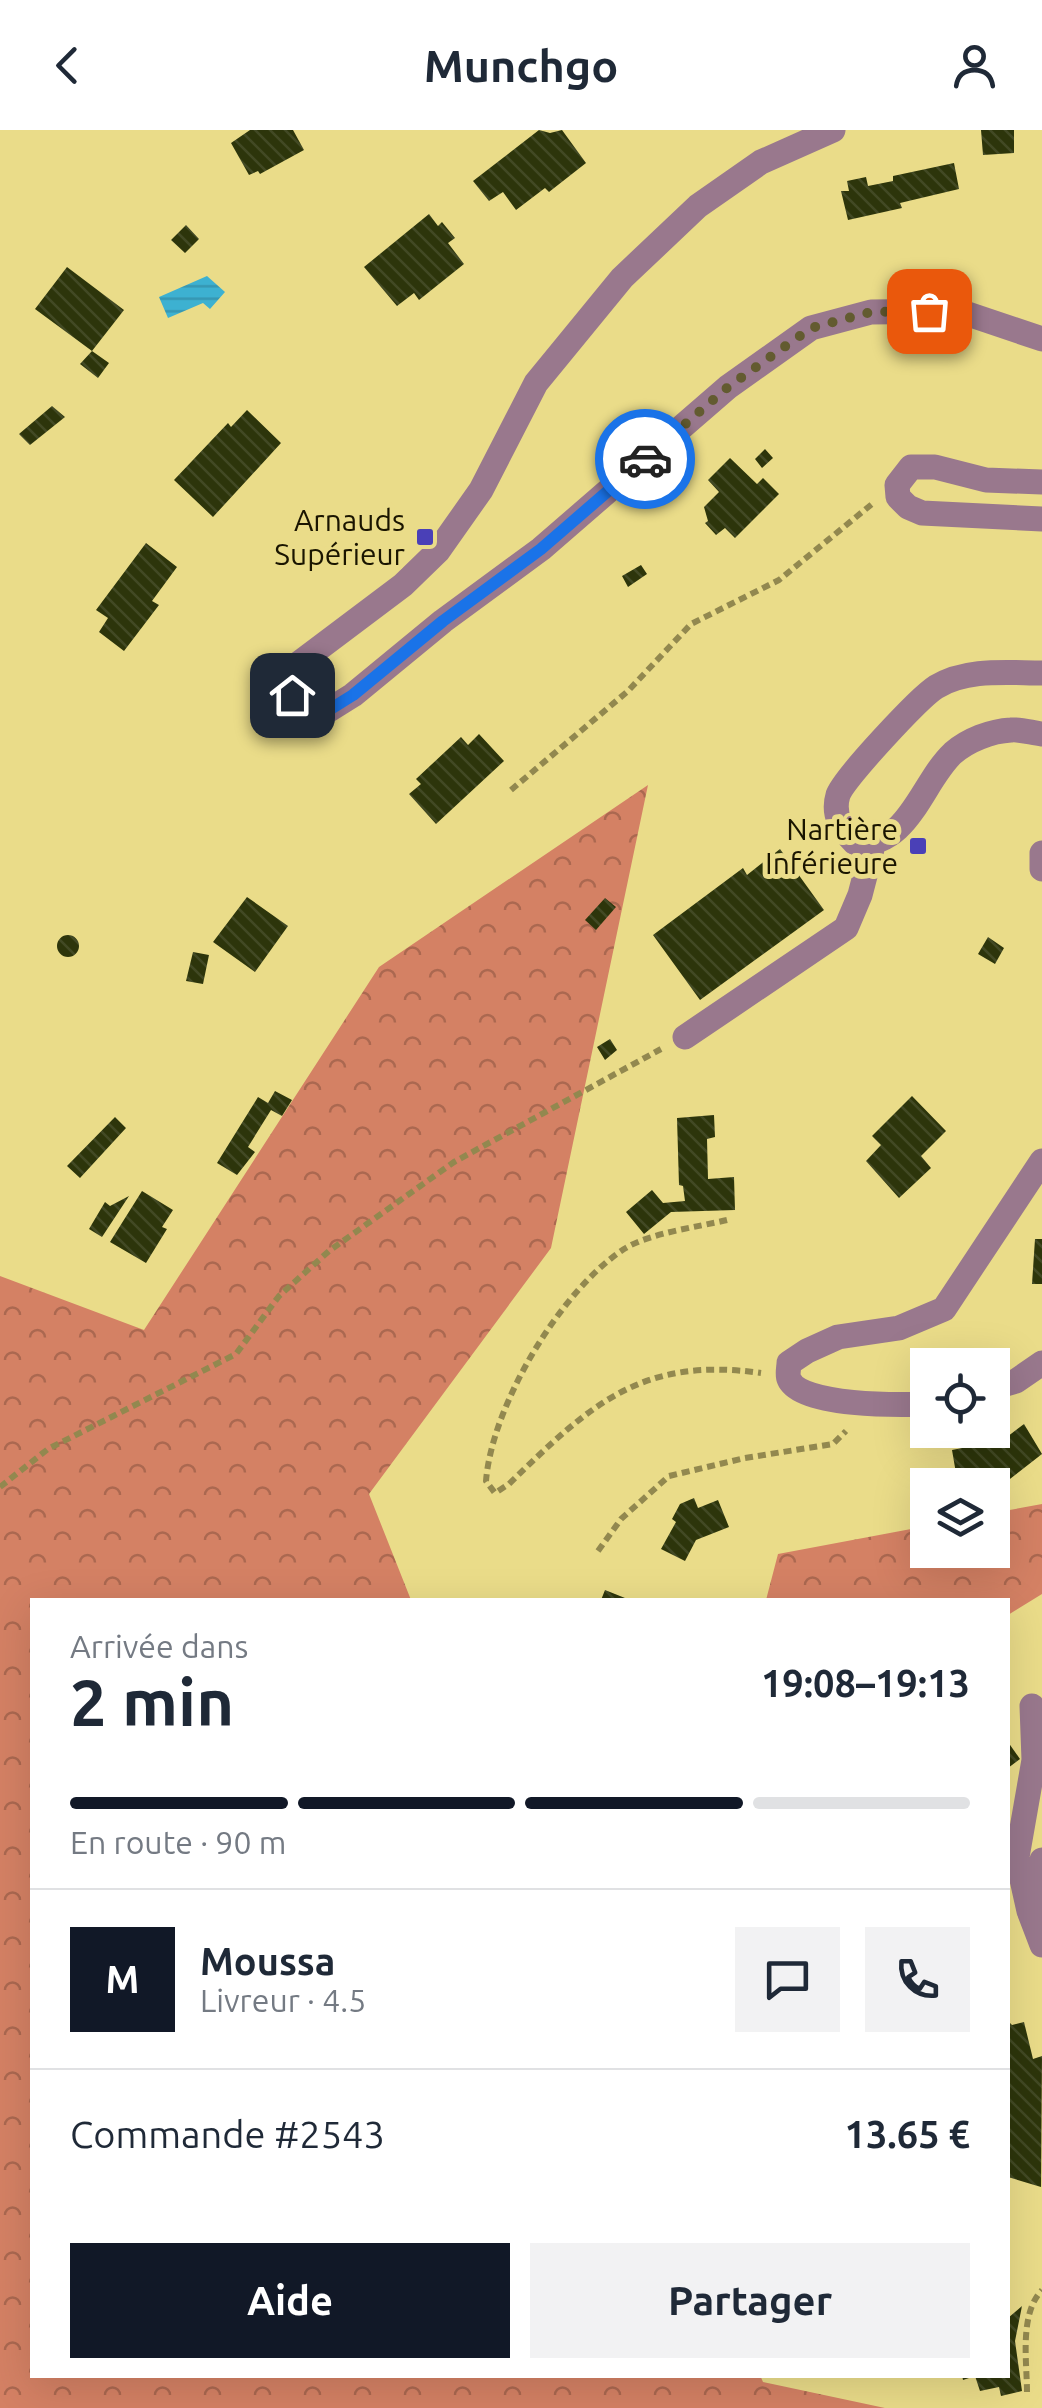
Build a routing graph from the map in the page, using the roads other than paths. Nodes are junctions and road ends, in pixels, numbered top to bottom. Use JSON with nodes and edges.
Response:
{"nodes":[{"id":1,"x":833,"y":130,"type":"edge"},
{"id":2,"x":1042,"y":339,"type":"edge"},
{"id":3,"x":1042,"y":482,"type":"edge"},
{"id":4,"x":1042,"y":520,"type":"edge"},
{"id":5,"x":1042,"y":673,"type":"edge"},
{"id":6,"x":1042,"y":734,"type":"edge"},
{"id":7,"x":873,"y":844,"type":"junction"},
{"id":8,"x":1042,"y":852,"type":"edge"},
{"id":9,"x":1042,"y":869,"type":"edge"},
{"id":10,"x":684,"y":1036,"type":"road end"},
{"id":11,"x":1042,"y":1161,"type":"edge"},
{"id":12,"x":1042,"y":1363,"type":"edge"},
{"id":13,"x":1010,"y":1384,"type":"edge"},
{"id":14,"x":910,"y":1405,"type":"edge"},
{"id":15,"x":1032,"y":1706,"type":"dead end"},
{"id":16,"x":1042,"y":1860,"type":"edge"},
{"id":17,"x":1029,"y":1911,"type":"junction"},
{"id":18,"x":1042,"y":1946,"type":"edge"}],
"edges":[{"from":1,"to":2,"type":"street"},
{"from":3,"to":4,"type":"street"},
{"from":5,"to":7,"type":"street"},
{"from":6,"to":7,"type":"street"},
{"from":7,"to":10,"type":"street"},
{"from":8,"to":9,"type":"street"},
{"from":11,"to":14,"type":"street"},
{"from":12,"to":13,"type":"street"},
{"from":15,"to":17,"type":"street"},
{"from":16,"to":17,"type":"street"},
{"from":17,"to":18,"type":"street"}]}
